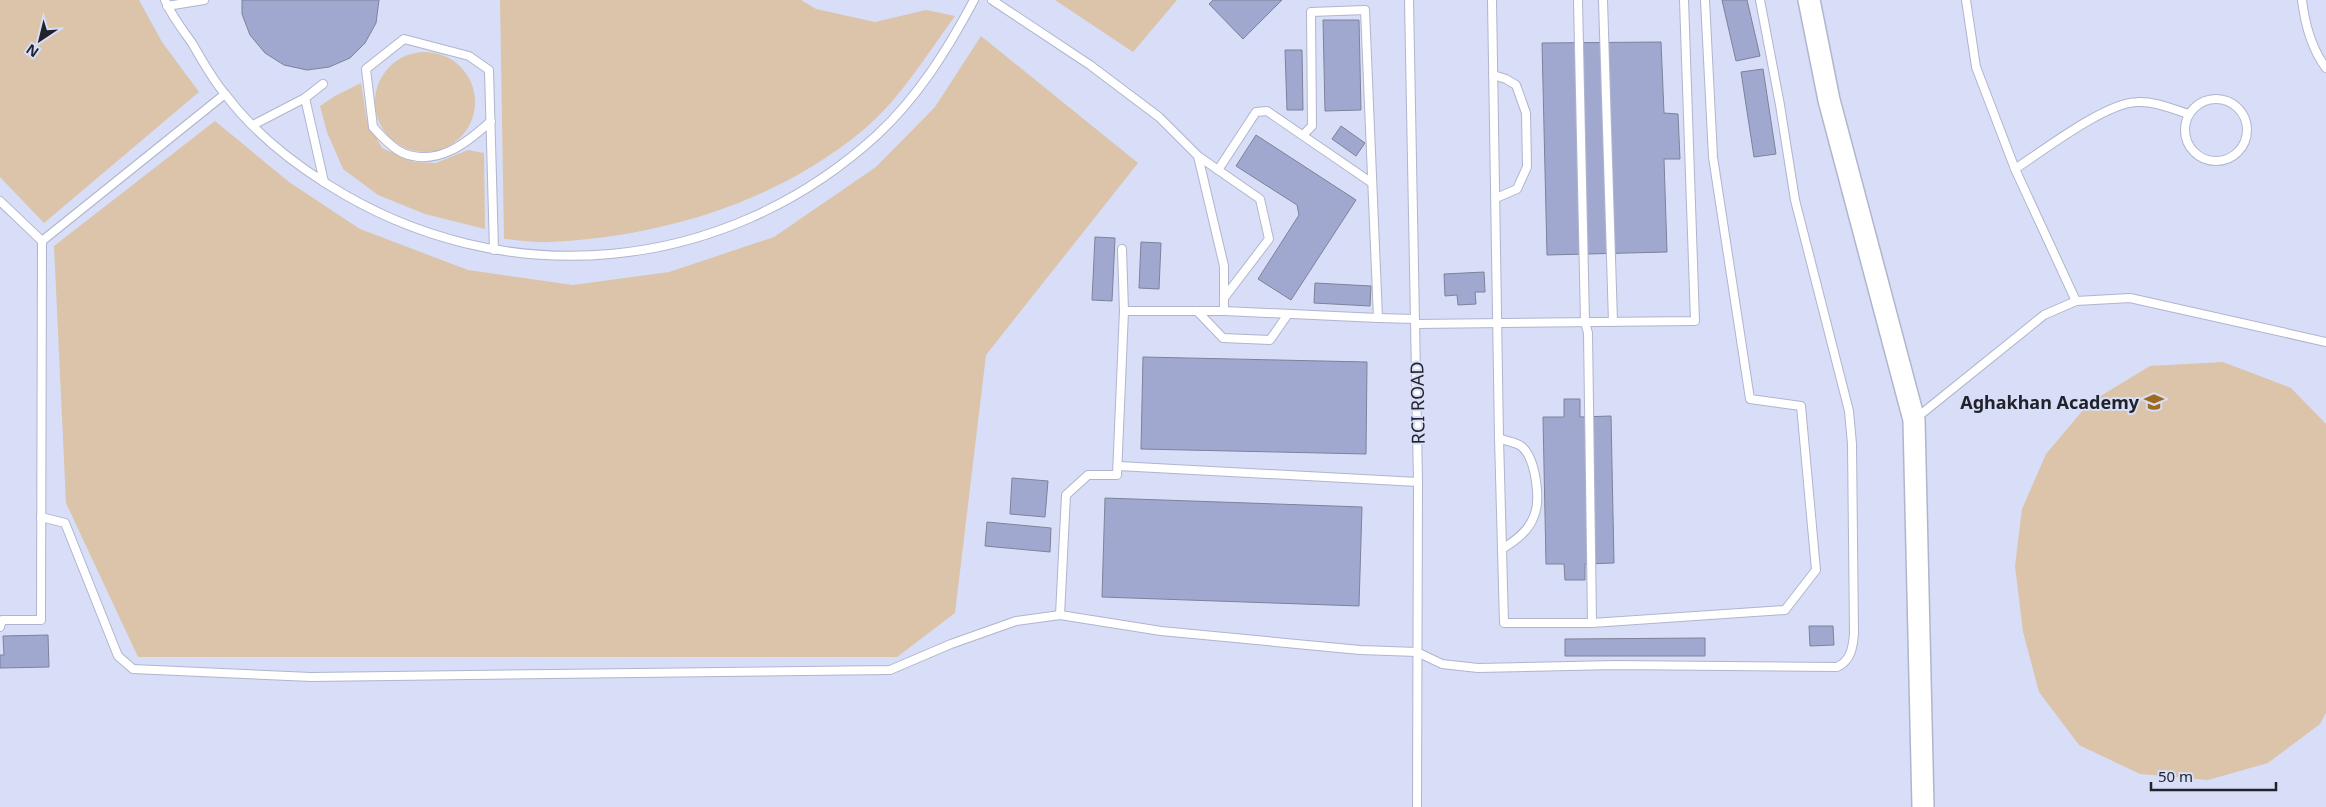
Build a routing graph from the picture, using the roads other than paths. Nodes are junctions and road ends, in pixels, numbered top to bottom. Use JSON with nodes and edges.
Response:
{"nodes":[{"id":1,"x":204,"y":0,"type":"edge"},
{"id":2,"x":974,"y":0,"type":"edge"},
{"id":3,"x":992,"y":0,"type":"edge"},
{"id":4,"x":1409,"y":0,"type":"edge"},
{"id":5,"x":1492,"y":0,"type":"edge"},
{"id":6,"x":1578,"y":0,"type":"edge"},
{"id":7,"x":1603,"y":0,"type":"edge"},
{"id":8,"x":1684,"y":0,"type":"edge"},
{"id":9,"x":1705,"y":0,"type":"edge"},
{"id":10,"x":1760,"y":0,"type":"edge"},
{"id":11,"x":1810,"y":0,"type":"edge"},
{"id":12,"x":1966,"y":0,"type":"edge"},
{"id":13,"x":2302,"y":0,"type":"edge"},
{"id":14,"x":166,"y":3,"type":"edge"},
{"id":15,"x":2326,"y":68,"type":"edge"},
{"id":16,"x":1493,"y":75,"type":"junction"},
{"id":17,"x":323,"y":84,"type":"dead end"},
{"id":18,"x":225,"y":94,"type":"junction"},
{"id":19,"x":305,"y":98,"type":"junction"},
{"id":20,"x":2189,"y":114,"type":"junction"},
{"id":21,"x":491,"y":121,"type":"junction"},
{"id":22,"x":253,"y":125,"type":"junction"},
{"id":23,"x":1303,"y":135,"type":"junction"},
{"id":24,"x":1198,"y":156,"type":"junction"},
{"id":25,"x":2015,"y":169,"type":"junction"},
{"id":26,"x":1218,"y":170,"type":"junction"},
{"id":27,"x":324,"y":182,"type":"junction"},
{"id":28,"x":1372,"y":183,"type":"junction"},
{"id":29,"x":1496,"y":198,"type":"junction"},
{"id":30,"x":0,"y":201,"type":"edge"},
{"id":31,"x":42,"y":241,"type":"junction"},
{"id":32,"x":1122,"y":249,"type":"dead end"},
{"id":33,"x":494,"y":250,"type":"junction"},
{"id":34,"x":1224,"y":298,"type":"junction"},
{"id":35,"x":2076,"y":301,"type":"junction"},
{"id":36,"x":1124,"y":311,"type":"junction"},
{"id":37,"x":1198,"y":311,"type":"junction"},
{"id":38,"x":1224,"y":311,"type":"junction"},
{"id":39,"x":1288,"y":314,"type":"junction"},
{"id":40,"x":1378,"y":318,"type":"junction"},
{"id":41,"x":1415,"y":321,"type":"junction"},
{"id":42,"x":1498,"y":322,"type":"junction"},
{"id":43,"x":1585,"y":322,"type":"junction"},
{"id":44,"x":1613,"y":322,"type":"junction"},
{"id":45,"x":2326,"y":342,"type":"edge"},
{"id":46,"x":1914,"y":420,"type":"junction"},
{"id":47,"x":1499,"y":438,"type":"junction"},
{"id":48,"x":1118,"y":466,"type":"junction"},
{"id":49,"x":1418,"y":482,"type":"junction"},
{"id":50,"x":41,"y":517,"type":"junction"},
{"id":51,"x":1502,"y":549,"type":"junction"},
{"id":52,"x":1060,"y":615,"type":"junction"},
{"id":53,"x":1592,"y":623,"type":"junction"},
{"id":54,"x":0,"y":627,"type":"edge"},
{"id":55,"x":1418,"y":652,"type":"junction"},
{"id":56,"x":1417,"y":807,"type":"edge"},
{"id":57,"x":1923,"y":807,"type":"edge"}],
"edges":[{"from":1,"to":14,"type":"lane"},
{"from":2,"to":33,"type":"lane"},
{"from":3,"to":24,"type":"lane"},
{"from":4,"to":41,"type":"lane","name":"RCI ROAD"},
{"from":5,"to":16,"type":"lane"},
{"from":6,"to":43,"type":"lane"},
{"from":7,"to":44,"type":"lane"},
{"from":8,"to":44,"type":"lane"},
{"from":9,"to":53,"type":"lane"},
{"from":10,"to":55,"type":"lane"},
{"from":11,"to":46,"type":"street"},
{"from":12,"to":25,"type":"lane"},
{"from":13,"to":15,"type":"lane"},
{"from":14,"to":18,"type":"lane"},
{"from":16,"to":29,"type":"lane"},
{"from":16,"to":29,"type":"lane"},
{"from":17,"to":19,"type":"lane"},
{"from":18,"to":22,"type":"lane"},
{"from":18,"to":31,"type":"lane"},
{"from":19,"to":22,"type":"lane"},
{"from":19,"to":27,"type":"lane"},
{"from":20,"to":20,"type":"lane"},
{"from":20,"to":25,"type":"lane"},
{"from":21,"to":21,"type":"lane"},
{"from":21,"to":33,"type":"lane"},
{"from":22,"to":27,"type":"lane"},
{"from":23,"to":26,"type":"lane"},
{"from":23,"to":28,"type":"lane"},
{"from":23,"to":28,"type":"lane"},
{"from":24,"to":26,"type":"lane"},
{"from":24,"to":34,"type":"lane"},
{"from":25,"to":35,"type":"lane"},
{"from":26,"to":34,"type":"lane"},
{"from":27,"to":33,"type":"lane"},
{"from":28,"to":40,"type":"lane"},
{"from":29,"to":42,"type":"lane"},
{"from":30,"to":31,"type":"lane"},
{"from":31,"to":50,"type":"lane"},
{"from":32,"to":36,"type":"lane"},
{"from":34,"to":38,"type":"lane"},
{"from":35,"to":45,"type":"lane"},
{"from":35,"to":46,"type":"lane"},
{"from":36,"to":37,"type":"lane"},
{"from":36,"to":48,"type":"lane"},
{"from":37,"to":38,"type":"lane"},
{"from":37,"to":39,"type":"lane"},
{"from":38,"to":39,"type":"lane"},
{"from":39,"to":40,"type":"lane"},
{"from":40,"to":41,"type":"lane"},
{"from":41,"to":42,"type":"lane"},
{"from":41,"to":49,"type":"lane","name":"RCI ROAD"},
{"from":42,"to":43,"type":"lane"},
{"from":42,"to":47,"type":"lane"},
{"from":43,"to":44,"type":"lane"},
{"from":43,"to":53,"type":"lane"},
{"from":46,"to":57,"type":"street"},
{"from":47,"to":51,"type":"lane"},
{"from":47,"to":51,"type":"lane"},
{"from":48,"to":49,"type":"lane"},
{"from":48,"to":52,"type":"lane"},
{"from":49,"to":55,"type":"lane","name":"RCI ROAD"},
{"from":50,"to":52,"type":"lane"},
{"from":50,"to":54,"type":"lane"},
{"from":51,"to":53,"type":"lane"},
{"from":52,"to":55,"type":"lane"},
{"from":55,"to":56,"type":"lane","name":"RCI ROAD"}]}
